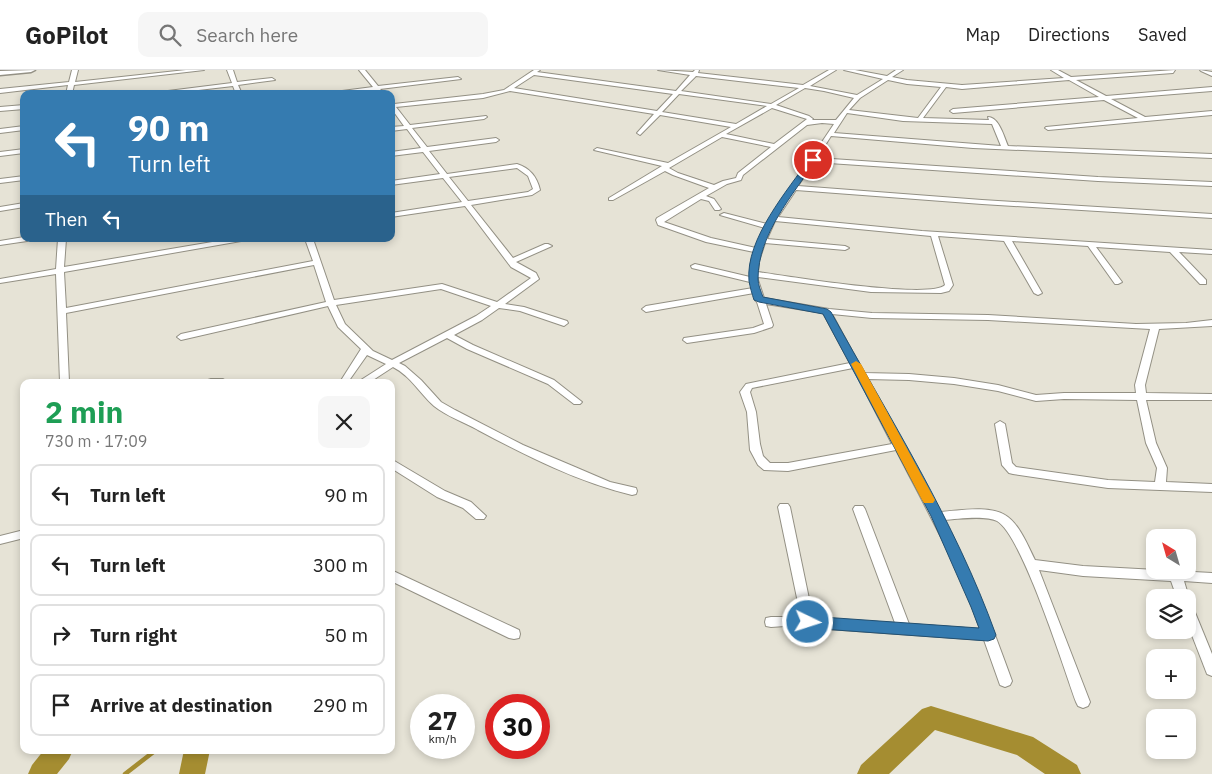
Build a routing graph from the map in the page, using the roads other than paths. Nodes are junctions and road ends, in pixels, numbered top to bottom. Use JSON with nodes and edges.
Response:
{"nodes":[{"id":1,"x":31,"y":70,"type":"edge"},
{"id":2,"x":74,"y":70,"type":"edge"},
{"id":3,"x":200,"y":70,"type":"edge"},
{"id":4,"x":230,"y":70,"type":"edge"},
{"id":5,"x":362,"y":70,"type":"edge"},
{"id":6,"x":661,"y":70,"type":"edge"},
{"id":7,"x":833,"y":70,"type":"edge"},
{"id":8,"x":847,"y":70,"type":"edge"},
{"id":9,"x":900,"y":70,"type":"edge"},
{"id":10,"x":1054,"y":70,"type":"edge"},
{"id":11,"x":1202,"y":70,"type":"edge"},
{"id":12,"x":535,"y":71,"type":"edge"},
{"id":13,"x":1173,"y":71,"type":"edge"},
{"id":14,"x":696,"y":72,"type":"edge"},
{"id":15,"x":0,"y":73,"type":"edge"},
{"id":16,"x":1212,"y":74,"type":"edge"},
{"id":17,"x":458,"y":79,"type":"dead end"},
{"id":18,"x":884,"y":79,"type":"junction"},
{"id":19,"x":1071,"y":79,"type":"junction"},
{"id":20,"x":272,"y":80,"type":"dead end"},
{"id":21,"x":71,"y":84,"type":"junction"},
{"id":22,"x":236,"y":84,"type":"junction"},
{"id":23,"x":944,"y":86,"type":"junction"},
{"id":24,"x":803,"y":87,"type":"junction"},
{"id":25,"x":376,"y":88,"type":"junction"},
{"id":26,"x":510,"y":89,"type":"junction"},
{"id":27,"x":1212,"y":89,"type":"edge"},
{"id":28,"x":70,"y":90,"type":"edge"},
{"id":29,"x":183,"y":90,"type":"edge"},
{"id":30,"x":238,"y":90,"type":"edge"},
{"id":31,"x":358,"y":90,"type":"edge"},
{"id":32,"x":0,"y":91,"type":"edge"},
{"id":33,"x":677,"y":92,"type":"junction"},
{"id":34,"x":858,"y":97,"type":"junction"},
{"id":35,"x":1105,"y":98,"type":"junction"},
{"id":36,"x":395,"y":105,"type":"edge"},
{"id":37,"x":770,"y":106,"type":"junction"},
{"id":38,"x":20,"y":107,"type":"edge"},
{"id":39,"x":0,"y":109,"type":"edge"},
{"id":40,"x":395,"y":109,"type":"edge"},
{"id":41,"x":976,"y":110,"type":"junction"},
{"id":42,"x":845,"y":111,"type":"junction"},
{"id":43,"x":659,"y":112,"type":"junction"},
{"id":44,"x":953,"y":112,"type":"dead end"},
{"id":45,"x":1212,"y":113,"type":"edge"},
{"id":46,"x":484,"y":117,"type":"dead end"},
{"id":47,"x":919,"y":120,"type":"junction"},
{"id":48,"x":1146,"y":120,"type":"junction"},
{"id":49,"x":837,"y":122,"type":"junction"},
{"id":50,"x":993,"y":122,"type":"junction"},
{"id":51,"x":807,"y":123,"type":"junction"},
{"id":52,"x":736,"y":126,"type":"junction"},
{"id":53,"x":408,"y":127,"type":"junction"},
{"id":54,"x":20,"y":128,"type":"edge"},
{"id":55,"x":1048,"y":128,"type":"dead end"},
{"id":56,"x":395,"y":129,"type":"edge"},
{"id":57,"x":0,"y":130,"type":"edge"},
{"id":58,"x":640,"y":133,"type":"dead end"},
{"id":59,"x":829,"y":134,"type":"junction"},
{"id":60,"x":720,"y":135,"type":"junction"},
{"id":61,"x":496,"y":140,"type":"dead end"},
{"id":62,"x":775,"y":146,"type":"junction"},
{"id":63,"x":1005,"y":147,"type":"junction"},
{"id":64,"x":425,"y":150,"type":"junction"},
{"id":65,"x":597,"y":150,"type":"dead end"},
{"id":66,"x":20,"y":152,"type":"edge"},
{"id":67,"x":0,"y":154,"type":"edge"},
{"id":68,"x":395,"y":154,"type":"edge"},
{"id":69,"x":1212,"y":156,"type":"edge"},
{"id":70,"x":813,"y":160,"type":"junction"},
{"id":71,"x":666,"y":166,"type":"junction"},
{"id":72,"x":444,"y":176,"type":"junction"},
{"id":73,"x":20,"y":178,"type":"edge"},
{"id":74,"x":0,"y":181,"type":"edge"},
{"id":75,"x":395,"y":182,"type":"edge"},
{"id":76,"x":1212,"y":184,"type":"edge"},
{"id":77,"x":714,"y":188,"type":"junction"},
{"id":78,"x":794,"y":188,"type":"junction"},
{"id":79,"x":700,"y":196,"type":"junction"},
{"id":80,"x":610,"y":199,"type":"dead end"},
{"id":81,"x":467,"y":203,"type":"junction"},
{"id":82,"x":20,"y":206,"type":"edge"},
{"id":83,"x":0,"y":209,"type":"edge"},
{"id":84,"x":717,"y":209,"type":"dead end"},
{"id":85,"x":395,"y":214,"type":"edge"},
{"id":86,"x":724,"y":215,"type":"dead end"},
{"id":87,"x":1212,"y":216,"type":"edge"},
{"id":88,"x":773,"y":219,"type":"junction"},
{"id":89,"x":768,"y":227,"type":"junction"},
{"id":90,"x":934,"y":234,"type":"junction"},
{"id":91,"x":1008,"y":239,"type":"junction"},
{"id":92,"x":20,"y":240,"type":"edge"},
{"id":93,"x":762,"y":241,"type":"junction"},
{"id":94,"x":62,"y":242,"type":"edge"},
{"id":95,"x":223,"y":242,"type":"edge"},
{"id":96,"x":310,"y":242,"type":"edge"},
{"id":97,"x":0,"y":243,"type":"edge"},
{"id":98,"x":1091,"y":245,"type":"junction"},
{"id":99,"x":548,"y":246,"type":"dead end"},
{"id":100,"x":845,"y":248,"type":"dead end"},
{"id":101,"x":1173,"y":250,"type":"junction"},
{"id":102,"x":758,"y":251,"type":"junction"},
{"id":103,"x":1212,"y":252,"type":"edge"},
{"id":104,"x":512,"y":260,"type":"junction"},
{"id":105,"x":318,"y":262,"type":"junction"},
{"id":106,"x":695,"y":266,"type":"dead end"},
{"id":107,"x":60,"y":269,"type":"junction"},
{"id":108,"x":0,"y":281,"type":"edge"},
{"id":109,"x":754,"y":281,"type":"junction"},
{"id":110,"x":1118,"y":282,"type":"dead end"},
{"id":111,"x":1203,"y":282,"type":"dead end"},
{"id":112,"x":1038,"y":293,"type":"dead end"},
{"id":113,"x":759,"y":300,"type":"junction"},
{"id":114,"x":331,"y":303,"type":"junction"},
{"id":115,"x":497,"y":305,"type":"junction"},
{"id":116,"x":646,"y":309,"type":"dead end"},
{"id":117,"x":63,"y":311,"type":"junction"},
{"id":118,"x":827,"y":312,"type":"junction"},
{"id":119,"x":564,"y":323,"type":"dead end"},
{"id":120,"x":1212,"y":323,"type":"edge"},
{"id":121,"x":1155,"y":327,"type":"junction"},
{"id":122,"x":448,"y":335,"type":"junction"},
{"id":123,"x":181,"y":337,"type":"dead end"},
{"id":124,"x":687,"y":340,"type":"dead end"},
{"id":125,"x":366,"y":349,"type":"junction"},
{"id":126,"x":393,"y":363,"type":"junction"},
{"id":127,"x":856,"y":365,"type":"junction"},
{"id":128,"x":862,"y":376,"type":"junction"},
{"id":129,"x":65,"y":379,"type":"edge"},
{"id":130,"x":346,"y":379,"type":"edge"},
{"id":131,"x":369,"y":379,"type":"edge"},
{"id":132,"x":1141,"y":398,"type":"junction"},
{"id":133,"x":1212,"y":398,"type":"edge"},
{"id":134,"x":577,"y":402,"type":"dead end"},
{"id":135,"x":1000,"y":424,"type":"dead end"},
{"id":136,"x":899,"y":446,"type":"junction"},
{"id":137,"x":395,"y":465,"type":"edge"},
{"id":138,"x":1160,"y":487,"type":"junction"},
{"id":139,"x":1212,"y":488,"type":"edge"},
{"id":140,"x":632,"y":491,"type":"dead end"},
{"id":141,"x":784,"y":508,"type":"dead end"},
{"id":142,"x":859,"y":509,"type":"dead end"},
{"id":143,"x":480,"y":516,"type":"dead end"},
{"id":144,"x":937,"y":516,"type":"junction"},
{"id":145,"x":20,"y":535,"type":"edge"},
{"id":146,"x":0,"y":540,"type":"edge"},
{"id":147,"x":1030,"y":564,"type":"junction"},
{"id":148,"x":1146,"y":575,"type":"edge"},
{"id":149,"x":395,"y":577,"type":"edge"},
{"id":150,"x":1196,"y":578,"type":"edge"},
{"id":151,"x":1212,"y":578,"type":"edge"},
{"id":152,"x":771,"y":622,"type":"dead end"},
{"id":153,"x":808,"y":622,"type":"junction"},
{"id":154,"x":904,"y":629,"type":"junction"},
{"id":155,"x":1196,"y":630,"type":"edge"},
{"id":156,"x":514,"y":634,"type":"dead end"},
{"id":157,"x":988,"y":635,"type":"junction"},
{"id":158,"x":1212,"y":670,"type":"edge"},
{"id":159,"x":1005,"y":681,"type":"dead end"},
{"id":160,"x":1082,"y":702,"type":"dead end"}],
"edges":[{"from":1,"to":15,"type":"main road"},
{"from":2,"to":21,"type":"street"},
{"from":3,"to":21,"type":"street"},
{"from":4,"to":22,"type":"street"},
{"from":5,"to":25,"type":"street"},
{"from":6,"to":14,"type":"street"},
{"from":7,"to":24,"type":"street"},
{"from":8,"to":18,"type":"street"},
{"from":9,"to":18,"type":"street"},
{"from":10,"to":19,"type":"street"},
{"from":11,"to":16,"type":"street"},
{"from":12,"to":26,"type":"street"},
{"from":12,"to":33,"type":"street"},
{"from":13,"to":19,"type":"street"},
{"from":14,"to":24,"type":"street"},
{"from":14,"to":33,"type":"street"},
{"from":17,"to":25,"type":"street"},
{"from":18,"to":23,"type":"street"},
{"from":18,"to":34,"type":"street"},
{"from":19,"to":23,"type":"street"},
{"from":19,"to":35,"type":"street"},
{"from":20,"to":22,"type":"street"},
{"from":21,"to":28,"type":"street"},
{"from":21,"to":32,"type":"street"},
{"from":22,"to":29,"type":"street"},
{"from":22,"to":30,"type":"street"},
{"from":23,"to":47,"type":"street"},
{"from":24,"to":34,"type":"street"},
{"from":24,"to":37,"type":"street"},
{"from":25,"to":31,"type":"street"},
{"from":26,"to":36,"type":"street"},
{"from":26,"to":43,"type":"street"},
{"from":27,"to":35,"type":"street"},
{"from":33,"to":37,"type":"street"},
{"from":33,"to":43,"type":"street"},
{"from":34,"to":42,"type":"street"},
{"from":35,"to":41,"type":"street"},
{"from":35,"to":48,"type":"street"},
{"from":37,"to":51,"type":"street"},
{"from":37,"to":52,"type":"street"},
{"from":38,"to":39,"type":"street"},
{"from":40,"to":53,"type":"street"},
{"from":41,"to":44,"type":"street"},
{"from":41,"to":50,"type":"street"},
{"from":42,"to":47,"type":"street"},
{"from":42,"to":49,"type":"street"},
{"from":43,"to":52,"type":"street"},
{"from":43,"to":58,"type":"street"},
{"from":45,"to":48,"type":"street"},
{"from":46,"to":53,"type":"street"},
{"from":47,"to":50,"type":"street"},
{"from":48,"to":55,"type":"street"},
{"from":49,"to":51,"type":"street"},
{"from":49,"to":59,"type":"street"},
{"from":50,"to":63,"type":"street"},
{"from":51,"to":62,"type":"street"},
{"from":52,"to":60,"type":"street"},
{"from":53,"to":56,"type":"street"},
{"from":53,"to":64,"type":"street"},
{"from":54,"to":57,"type":"street"},
{"from":59,"to":63,"type":"street"},
{"from":59,"to":70,"type":"street"},
{"from":60,"to":62,"type":"street"},
{"from":60,"to":71,"type":"street"},
{"from":61,"to":64,"type":"street"},
{"from":62,"to":77,"type":"street"},
{"from":63,"to":69,"type":"street"},
{"from":64,"to":68,"type":"street"},
{"from":64,"to":72,"type":"street"},
{"from":65,"to":71,"type":"street"},
{"from":66,"to":67,"type":"street"},
{"from":70,"to":76,"type":"street"},
{"from":70,"to":78,"type":"street"},
{"from":71,"to":77,"type":"street"},
{"from":71,"to":80,"type":"street"},
{"from":72,"to":75,"type":"street"},
{"from":72,"to":81,"type":"street"},
{"from":72,"to":81,"type":"street"},
{"from":73,"to":74,"type":"street"},
{"from":77,"to":79,"type":"street"},
{"from":78,"to":87,"type":"street"},
{"from":78,"to":88,"type":"street"},
{"from":79,"to":84,"type":"street"},
{"from":79,"to":102,"type":"street"},
{"from":81,"to":85,"type":"street"},
{"from":81,"to":104,"type":"street"},
{"from":82,"to":83,"type":"street"},
{"from":86,"to":89,"type":"street"},
{"from":88,"to":89,"type":"street"},
{"from":88,"to":90,"type":"street"},
{"from":89,"to":93,"type":"street"},
{"from":90,"to":91,"type":"street"},
{"from":90,"to":109,"type":"street"},
{"from":91,"to":98,"type":"street"},
{"from":91,"to":112,"type":"street"},
{"from":92,"to":97,"type":"street"},
{"from":93,"to":100,"type":"street"},
{"from":93,"to":102,"type":"street"},
{"from":94,"to":107,"type":"street"},
{"from":95,"to":107,"type":"street"},
{"from":96,"to":105,"type":"street"},
{"from":98,"to":101,"type":"street"},
{"from":98,"to":110,"type":"street"},
{"from":99,"to":104,"type":"street"},
{"from":101,"to":103,"type":"street"},
{"from":101,"to":111,"type":"street"},
{"from":102,"to":109,"type":"street"},
{"from":104,"to":115,"type":"street"},
{"from":105,"to":114,"type":"street"},
{"from":105,"to":117,"type":"street"},
{"from":106,"to":109,"type":"street"},
{"from":107,"to":108,"type":"street"},
{"from":107,"to":117,"type":"street"},
{"from":109,"to":113,"type":"street"},
{"from":109,"to":116,"type":"street"},
{"from":113,"to":118,"type":"street"},
{"from":113,"to":124,"type":"street"},
{"from":114,"to":115,"type":"street"},
{"from":114,"to":123,"type":"street"},
{"from":114,"to":125,"type":"street"},
{"from":115,"to":119,"type":"street"},
{"from":115,"to":122,"type":"street"},
{"from":117,"to":129,"type":"street"},
{"from":118,"to":121,"type":"street"},
{"from":118,"to":127,"type":"street"},
{"from":120,"to":121,"type":"street"},
{"from":121,"to":132,"type":"street"},
{"from":122,"to":126,"type":"street"},
{"from":122,"to":134,"type":"street"},
{"from":125,"to":126,"type":"street"},
{"from":125,"to":130,"type":"street"},
{"from":126,"to":131,"type":"street"},
{"from":126,"to":140,"type":"street"},
{"from":127,"to":128,"type":"street"},
{"from":127,"to":136,"type":"street"},
{"from":128,"to":132,"type":"street"},
{"from":128,"to":136,"type":"street"},
{"from":132,"to":133,"type":"street"},
{"from":132,"to":138,"type":"street"},
{"from":135,"to":138,"type":"street"},
{"from":136,"to":144,"type":"street"},
{"from":137,"to":143,"type":"street"},
{"from":138,"to":139,"type":"street"},
{"from":141,"to":153,"type":"street"},
{"from":142,"to":154,"type":"street"},
{"from":144,"to":147,"type":"street"},
{"from":144,"to":157,"type":"street"},
{"from":145,"to":146,"type":"street"},
{"from":147,"to":148,"type":"street"},
{"from":147,"to":160,"type":"street"},
{"from":149,"to":156,"type":"street"},
{"from":150,"to":151,"type":"street"},
{"from":152,"to":153,"type":"street"},
{"from":153,"to":154,"type":"street"},
{"from":154,"to":157,"type":"street"},
{"from":155,"to":158,"type":"street"},
{"from":157,"to":159,"type":"street"}]}
